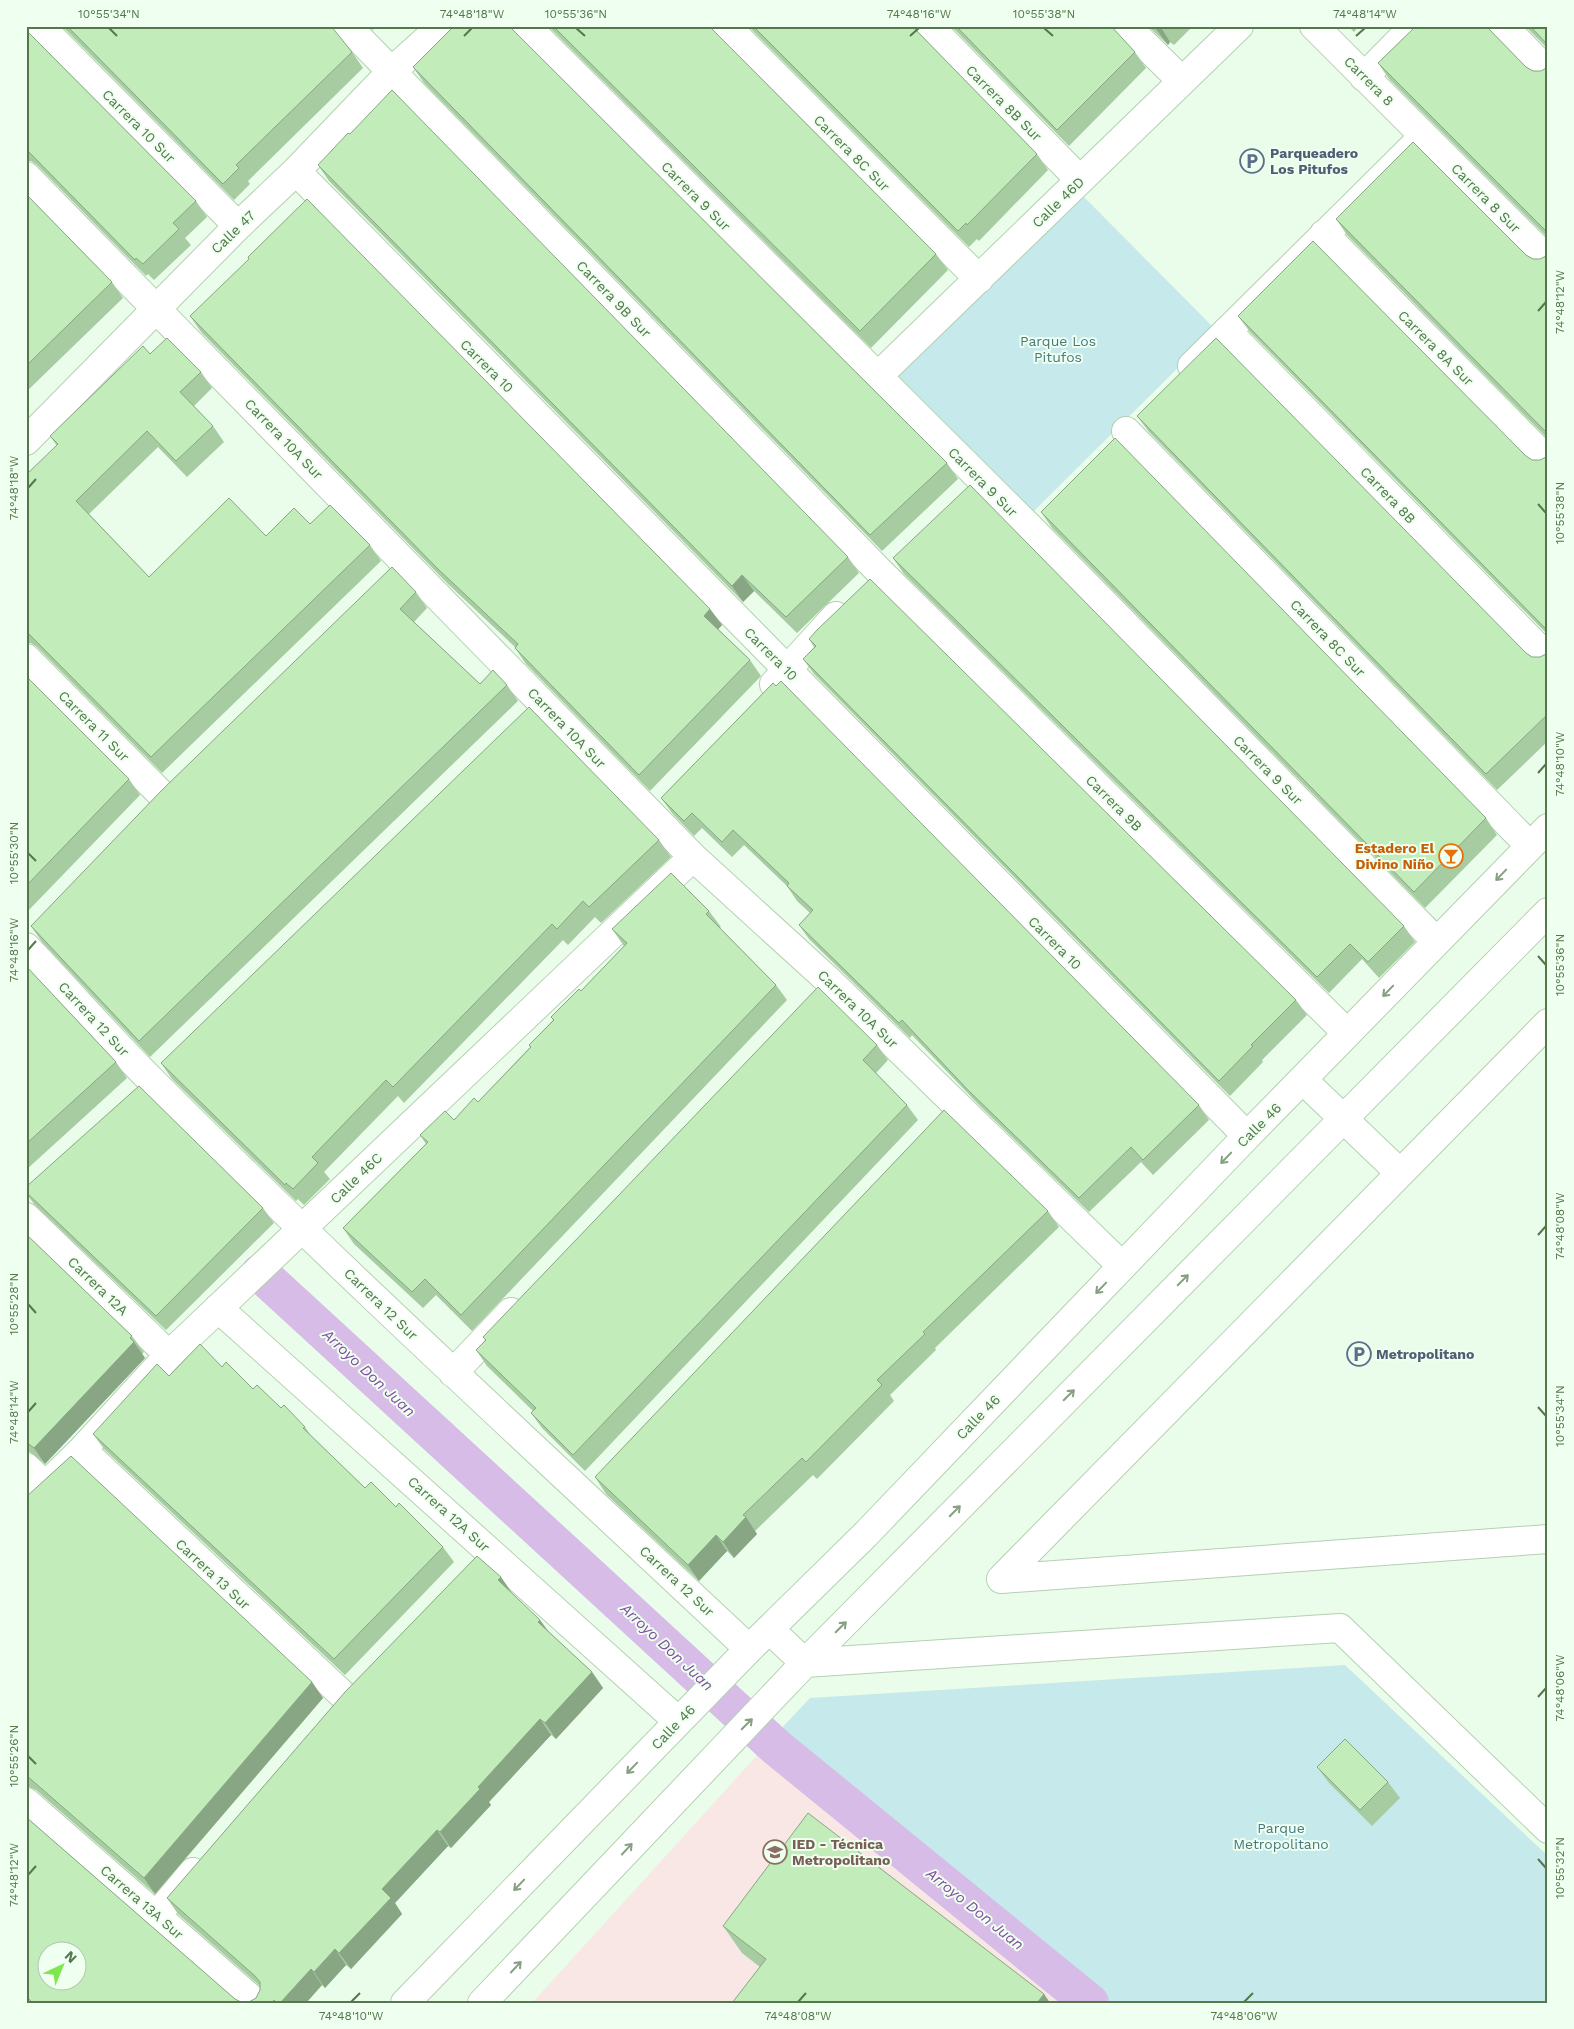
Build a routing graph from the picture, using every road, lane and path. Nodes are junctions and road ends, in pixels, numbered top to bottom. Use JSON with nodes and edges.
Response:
{"nodes":[{"id":1,"x":40,"y":26,"type":"edge"},
{"id":2,"x":347,"y":26,"type":"edge"},
{"id":3,"x":442,"y":26,"type":"edge"},
{"id":4,"x":526,"y":26,"type":"edge"},
{"id":5,"x":726,"y":26,"type":"edge"},
{"id":6,"x":929,"y":26,"type":"edge"},
{"id":7,"x":1126,"y":26,"type":"edge"},
{"id":8,"x":1239,"y":26,"type":"edge"},
{"id":9,"x":1314,"y":26,"type":"edge"},
{"id":10,"x":1414,"y":26,"type":"edge"},
{"id":11,"x":1503,"y":26,"type":"edge"},
{"id":12,"x":392,"y":71,"type":"junction"},
{"id":13,"x":1548,"y":72,"type":"edge"},
{"id":14,"x":1364,"y":77,"type":"junction"},
{"id":15,"x":1182,"y":81,"type":"junction"},
{"id":16,"x":1424,"y":136,"type":"junction"},
{"id":17,"x":296,"y":172,"type":"junction"},
{"id":18,"x":26,"y":176,"type":"edge"},
{"id":19,"x":1080,"y":180,"type":"junction"},
{"id":20,"x":238,"y":226,"type":"junction"},
{"id":21,"x":1324,"y":234,"type":"junction"},
{"id":22,"x":1548,"y":260,"type":"edge"},
{"id":23,"x":979,"y":279,"type":"junction"},
{"id":24,"x":156,"y":308,"type":"junction"},
{"id":25,"x":1228,"y":331,"type":"junction"},
{"id":26,"x":877,"y":378,"type":"junction"},
{"id":27,"x":1173,"y":384,"type":"edge"},
{"id":28,"x":1146,"y":411,"type":"edge"},
{"id":29,"x":1126,"y":431,"type":"junction"},
{"id":30,"x":26,"y":441,"type":"edge"},
{"id":31,"x":1105,"y":452,"type":"edge"},
{"id":32,"x":1548,"y":461,"type":"edge"},
{"id":33,"x":981,"y":479,"type":"junction"},
{"id":34,"x":959,"y":499,"type":"edge"},
{"id":35,"x":1050,"y":507,"type":"edge"},
{"id":36,"x":1030,"y":528,"type":"junction"},
{"id":37,"x":902,"y":552,"type":"edge"},
{"id":38,"x":880,"y":572,"type":"junction"},
{"id":39,"x":26,"y":658,"type":"edge"},
{"id":40,"x":1548,"y":658,"type":"edge"},
{"id":41,"x":785,"y":669,"type":"junction"},
{"id":42,"x":760,"y":699,"type":"edge"},
{"id":43,"x":541,"y":701,"type":"junction"},
{"id":44,"x":519,"y":722,"type":"edge"},
{"id":45,"x":184,"y":774,"type":"edge"},
{"id":46,"x":670,"y":792,"type":"edge"},
{"id":47,"x":162,"y":795,"type":"junction"},
{"id":48,"x":649,"y":814,"type":"junction"},
{"id":49,"x":142,"y":816,"type":"edge"},
{"id":50,"x":1539,"y":837,"type":"edge"},
{"id":51,"x":693,"y":858,"type":"junction"},
{"id":52,"x":1548,"y":912,"type":"edge"},
{"id":53,"x":1436,"y":941,"type":"junction"},
{"id":54,"x":26,"y":947,"type":"edge"},
{"id":55,"x":828,"y":980,"type":"junction"},
{"id":56,"x":808,"y":1002,"type":"edge"},
{"id":57,"x":1548,"y":1023,"type":"edge"},
{"id":58,"x":1347,"y":1033,"type":"junction"},
{"id":59,"x":171,"y":1058,"type":"edge"},
{"id":60,"x":150,"y":1079,"type":"junction"},
{"id":61,"x":1303,"y":1080,"type":"junction"},
{"id":62,"x":128,"y":1098,"type":"edge"},
{"id":63,"x":956,"y":1103,"type":"junction"},
{"id":64,"x":1343,"y":1118,"type":"junction"},
{"id":65,"x":935,"y":1125,"type":"edge"},
{"id":66,"x":1247,"y":1136,"type":"junction"},
{"id":67,"x":1400,"y":1173,"type":"junction"},
{"id":68,"x":26,"y":1217,"type":"edge"},
{"id":69,"x":304,"y":1229,"type":"junction"},
{"id":70,"x":1122,"y":1266,"type":"junction"},
{"id":71,"x":528,"y":1295,"type":"edge"},
{"id":72,"x":218,"y":1308,"type":"junction"},
{"id":73,"x":169,"y":1355,"type":"junction"},
{"id":74,"x":453,"y":1373,"type":"junction"},
{"id":75,"x":82,"y":1450,"type":"junction"},
{"id":76,"x":26,"y":1467,"type":"edge"},
{"id":77,"x":45,"y":1486,"type":"junction"},
{"id":78,"x":26,"y":1505,"type":"edge"},
{"id":79,"x":1548,"y":1539,"type":"edge"},
{"id":80,"x":489,"y":1549,"type":"junction"},
{"id":81,"x":468,"y":1570,"type":"edge"},
{"id":82,"x":769,"y":1629,"type":"junction"},
{"id":83,"x":740,"y":1658,"type":"junction"},
{"id":84,"x":805,"y":1663,"type":"junction"},
{"id":85,"x":365,"y":1676,"type":"edge"},
{"id":86,"x":345,"y":1697,"type":"junction"},
{"id":87,"x":683,"y":1716,"type":"junction"},
{"id":88,"x":325,"y":1720,"type":"edge"},
{"id":89,"x":26,"y":1802,"type":"edge"},
{"id":90,"x":1548,"y":1829,"type":"edge"},
{"id":91,"x":209,"y":1855,"type":"edge"},
{"id":92,"x":157,"y":1915,"type":"junction"},
{"id":93,"x":256,"y":2003,"type":"edge"},
{"id":94,"x":405,"y":2003,"type":"edge"},
{"id":95,"x":482,"y":2003,"type":"edge"}],
"edges":[{"from":1,"to":20,"type":"street","name":"Carrera 10 Sur"},
{"from":2,"to":12,"type":"street","name":"Carrera 9B Sur"},
{"from":3,"to":12,"type":"street","name":"Calle 47"},
{"from":4,"to":26,"type":"street","name":"Carrera 9 Sur"},
{"from":5,"to":23,"type":"street","name":"Carrera 8C Sur"},
{"from":6,"to":19,"type":"street","name":"Carrera 8B Sur"},
{"from":7,"to":15,"type":"street"},
{"from":8,"to":15,"type":"street","name":"Calle 46D"},
{"from":9,"to":14,"type":"street","name":"Carrera 8"},
{"from":10,"to":14,"type":"street"},
{"from":11,"to":13,"type":"street"},
{"from":12,"to":17,"type":"street","name":"Calle 47"},
{"from":12,"to":38,"type":"street","name":"Carrera 9B Sur"},
{"from":14,"to":16,"type":"street","name":"Carrera 8"},
{"from":15,"to":19,"type":"street","name":"Calle 46D"},
{"from":16,"to":21,"type":"street"},
{"from":16,"to":22,"type":"street","name":"Carrera 8 Sur"},
{"from":17,"to":20,"type":"street","name":"Calle 47"},
{"from":17,"to":41,"type":"street","name":"Carrera 10"},
{"from":18,"to":24,"type":"street","name":"Carrera 10A Sur"},
{"from":19,"to":23,"type":"street","name":"Calle 46D"},
{"from":20,"to":24,"type":"street","name":"Calle 47"},
{"from":21,"to":25,"type":"street"},
{"from":21,"to":32,"type":"street","name":"Carrera 8A Sur"},
{"from":23,"to":26,"type":"street","name":"Calle 46D"},
{"from":24,"to":30,"type":"street","name":"Calle 47"},
{"from":24,"to":43,"type":"street","name":"Carrera 10A Sur"},
{"from":25,"to":27,"type":"street"},
{"from":25,"to":40,"type":"street","name":"Carrera 8B"},
{"from":26,"to":33,"type":"street","name":"Carrera 9 Sur"},
{"from":28,"to":29,"type":"street"},
{"from":29,"to":31,"type":"street"},
{"from":29,"to":50,"type":"street","name":"Carrera 8C Sur"},
{"from":33,"to":34,"type":"street"},
{"from":33,"to":36,"type":"street","name":"Carrera 9 Sur"},
{"from":35,"to":36,"type":"street"},
{"from":36,"to":53,"type":"street","name":"Carrera 9 Sur"},
{"from":37,"to":38,"type":"street"},
{"from":38,"to":41,"type":"street"},
{"from":38,"to":58,"type":"street","name":"Carrera 9B"},
{"from":39,"to":47,"type":"street","name":"Carrera 11 Sur"},
{"from":41,"to":42,"type":"street"},
{"from":41,"to":66,"type":"street","name":"Carrera 10"},
{"from":43,"to":44,"type":"street"},
{"from":43,"to":48,"type":"street","name":"Carrera 10A Sur"},
{"from":45,"to":47,"type":"street"},
{"from":46,"to":48,"type":"street"},
{"from":47,"to":49,"type":"street"},
{"from":48,"to":51,"type":"street","name":"Carrera 10A Sur"},
{"from":50,"to":53,"type":"street","name":"Calle 46","one_way":true},
{"from":51,"to":55,"type":"street","name":"Carrera 10A Sur"},
{"from":51,"to":69,"type":"street","name":"Calle 46C"},
{"from":52,"to":64,"type":"street"},
{"from":53,"to":58,"type":"street","name":"Calle 46","one_way":true},
{"from":54,"to":60,"type":"street","name":"Carrera 12 Sur"},
{"from":55,"to":56,"type":"street"},
{"from":55,"to":63,"type":"street","name":"Carrera 10A Sur"},
{"from":57,"to":67,"type":"street"},
{"from":58,"to":61,"type":"street","name":"Calle 46"},
{"from":59,"to":60,"type":"street"},
{"from":60,"to":62,"type":"street"},
{"from":60,"to":69,"type":"street","name":"Carrera 12 Sur"},
{"from":61,"to":64,"type":"street"},
{"from":61,"to":66,"type":"street","name":"Calle 46"},
{"from":63,"to":65,"type":"street"},
{"from":63,"to":70,"type":"street","name":"Carrera 10A Sur"},
{"from":64,"to":67,"type":"street"},
{"from":84,"to":64,"type":"street","one_way":true},
{"from":66,"to":70,"type":"street","name":"Calle 46","one_way":true},
{"from":67,"to":79,"type":"street"},
{"from":68,"to":73,"type":"street","name":"Carrera 12A"},
{"from":69,"to":72,"type":"street","name":"Calle 46C"},
{"from":69,"to":74,"type":"street","name":"Carrera 12 Sur"},
{"from":70,"to":82,"type":"street","name":"Calle 46","one_way":true},
{"from":71,"to":74,"type":"street"},
{"from":72,"to":73,"type":"street","name":"Calle 46C"},
{"from":72,"to":80,"type":"street","name":"Carrera 12A Sur"},
{"from":73,"to":75,"type":"street","name":"Calle 46C"},
{"from":74,"to":83,"type":"street","name":"Carrera 12 Sur"},
{"from":75,"to":77,"type":"street","name":"Calle 46C"},
{"from":75,"to":86,"type":"street","name":"Carrera 13 Sur"},
{"from":76,"to":77,"type":"street"},
{"from":77,"to":78,"type":"street","name":"Calle 46C"},
{"from":80,"to":81,"type":"street"},
{"from":80,"to":87,"type":"street","name":"Carrera 12A Sur"},
{"from":82,"to":83,"type":"street","name":"Calle 46"},
{"from":82,"to":84,"type":"street"},
{"from":83,"to":87,"type":"street","name":"Calle 46"},
{"from":84,"to":90,"type":"street"},
{"from":95,"to":84,"type":"street","one_way":true},
{"from":85,"to":86,"type":"street"},
{"from":86,"to":88,"type":"street"},
{"from":87,"to":94,"type":"street","name":"Calle 46","one_way":true},
{"from":89,"to":92,"type":"street","name":"Carrera 13A Sur"},
{"from":91,"to":92,"type":"street"},
{"from":92,"to":93,"type":"street","name":"Carrera 13A Sur"}]}
